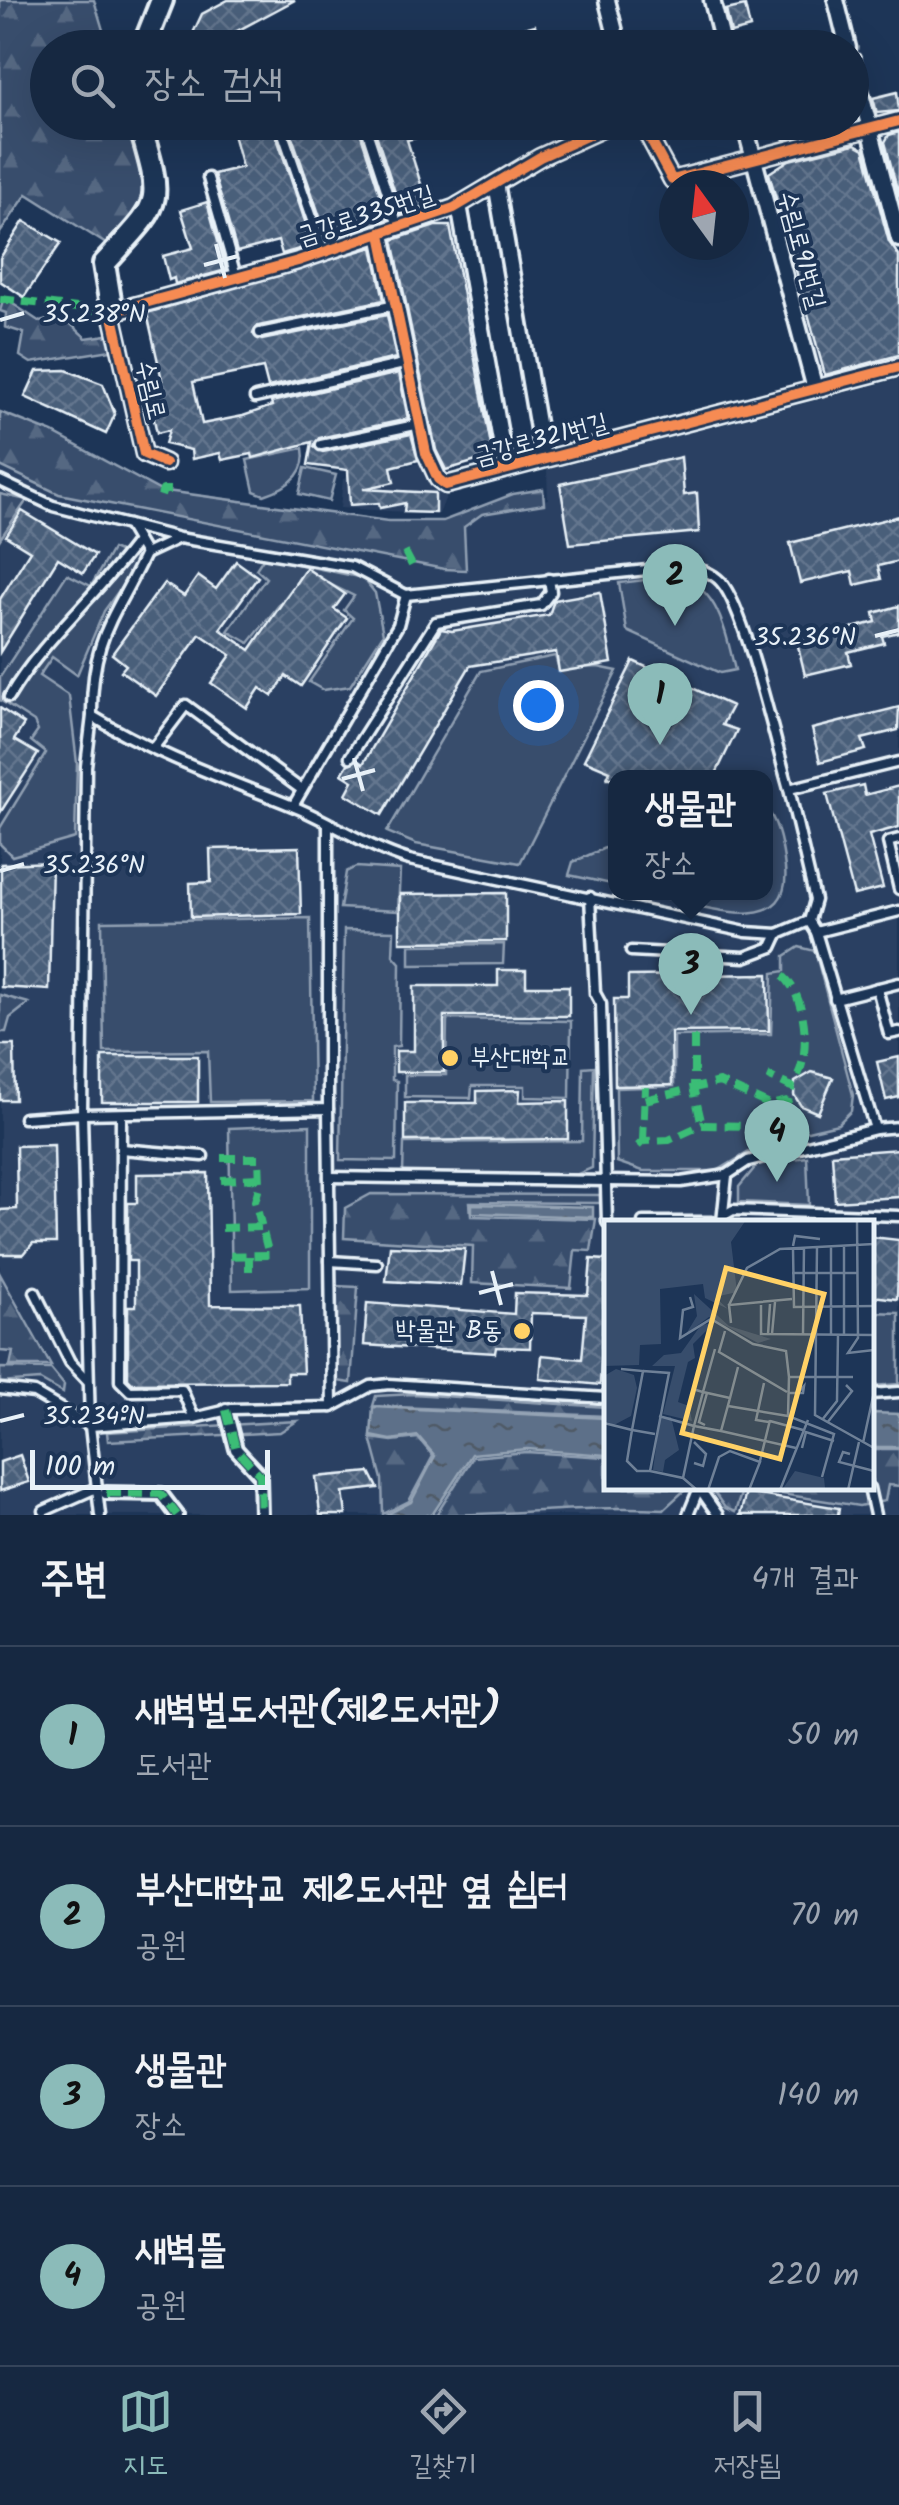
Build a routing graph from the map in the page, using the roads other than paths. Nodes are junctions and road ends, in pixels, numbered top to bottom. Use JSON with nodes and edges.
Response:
{"nodes":[{"id":1,"x":162,"y":0,"type":"edge"},
{"id":2,"x":607,"y":0,"type":"edge"},
{"id":3,"x":712,"y":0,"type":"edge"},
{"id":4,"x":836,"y":0,"type":"edge"},
{"id":5,"x":150,"y":30,"type":"edge"},
{"id":6,"x":615,"y":30,"type":"edge"},
{"id":7,"x":720,"y":30,"type":"edge"},
{"id":8,"x":844,"y":30,"type":"edge"},
{"id":9,"x":899,"y":121,"type":"edge"},
{"id":10,"x":869,"y":124,"type":"edge"},
{"id":11,"x":870,"y":128,"type":"junction"},
{"id":12,"x":145,"y":140,"type":"edge"},
{"id":13,"x":285,"y":140,"type":"edge"},
{"id":14,"x":370,"y":140,"type":"edge"},
{"id":15,"x":581,"y":140,"type":"edge"},
{"id":16,"x":651,"y":140,"type":"edge"},
{"id":17,"x":749,"y":140,"type":"edge"},
{"id":18,"x":825,"y":140,"type":"edge"},
{"id":19,"x":754,"y":159,"type":"junction"},
{"id":20,"x":208,"y":178,"type":"dead end"},
{"id":21,"x":496,"y":183,"type":"junction"},
{"id":22,"x":458,"y":205,"type":"junction"},
{"id":23,"x":400,"y":228,"type":"junction"},
{"id":24,"x":381,"y":234,"type":"junction"},
{"id":25,"x":899,"y":239,"type":"edge"},
{"id":26,"x":324,"y":252,"type":"junction"},
{"id":27,"x":236,"y":276,"type":"junction"},
{"id":28,"x":396,"y":305,"type":"junction"},
{"id":29,"x":112,"y":312,"type":"junction"},
{"id":30,"x":260,"y":333,"type":"dead end"},
{"id":31,"x":408,"y":364,"type":"junction"},
{"id":32,"x":899,"y":367,"type":"edge"},
{"id":33,"x":815,"y":389,"type":"junction"},
{"id":34,"x":255,"y":398,"type":"dead end"},
{"id":35,"x":420,"y":424,"type":"junction"},
{"id":36,"x":321,"y":445,"type":"dead end"},
{"id":37,"x":543,"y":458,"type":"junction"},
{"id":38,"x":165,"y":463,"type":"dead end"},
{"id":39,"x":506,"y":468,"type":"junction"},
{"id":40,"x":0,"y":480,"type":"edge"},
{"id":41,"x":128,"y":524,"type":"junction"},
{"id":42,"x":179,"y":538,"type":"junction"},
{"id":43,"x":137,"y":541,"type":"junction"},
{"id":44,"x":145,"y":554,"type":"junction"},
{"id":45,"x":549,"y":580,"type":"junction"},
{"id":46,"x":406,"y":595,"type":"junction"},
{"id":47,"x":9,"y":697,"type":"dead end"},
{"id":48,"x":92,"y":716,"type":"junction"},
{"id":49,"x":154,"y":747,"type":"junction"},
{"id":50,"x":350,"y":757,"type":"dead end"},
{"id":51,"x":899,"y":762,"type":"edge"},
{"id":52,"x":789,"y":789,"type":"junction"},
{"id":53,"x":302,"y":790,"type":"junction"},
{"id":54,"x":294,"y":806,"type":"junction"},
{"id":55,"x":328,"y":824,"type":"junction"},
{"id":56,"x":899,"y":839,"type":"edge"},
{"id":57,"x":899,"y":889,"type":"edge"},
{"id":58,"x":590,"y":897,"type":"junction"},
{"id":59,"x":899,"y":911,"type":"edge"},
{"id":60,"x":809,"y":921,"type":"junction"},
{"id":61,"x":816,"y":932,"type":"junction"},
{"id":62,"x":778,"y":934,"type":"junction"},
{"id":63,"x":631,"y":950,"type":"dead end"},
{"id":64,"x":899,"y":983,"type":"edge"},
{"id":65,"x":877,"y":988,"type":"junction"},
{"id":66,"x":835,"y":999,"type":"junction"},
{"id":67,"x":899,"y":1032,"type":"edge"},
{"id":68,"x":328,"y":1110,"type":"junction"},
{"id":69,"x":82,"y":1114,"type":"junction"},
{"id":70,"x":121,"y":1114,"type":"junction"},
{"id":71,"x":24,"y":1118,"type":"dead end"},
{"id":72,"x":899,"y":1127,"type":"edge"},
{"id":73,"x":875,"y":1130,"type":"junction"},
{"id":74,"x":121,"y":1149,"type":"junction"},
{"id":75,"x":203,"y":1156,"type":"dead end"},
{"id":76,"x":727,"y":1176,"type":"junction"},
{"id":77,"x":329,"y":1177,"type":"junction"},
{"id":78,"x":606,"y":1181,"type":"junction"},
{"id":79,"x":899,"y":1216,"type":"edge"},
{"id":80,"x":724,"y":1218,"type":"edge"},
{"id":81,"x":607,"y":1220,"type":"edge"},
{"id":82,"x":330,"y":1261,"type":"junction"},
{"id":83,"x":378,"y":1264,"type":"dead end"},
{"id":84,"x":35,"y":1292,"type":"dead end"},
{"id":85,"x":88,"y":1381,"type":"junction"},
{"id":86,"x":0,"y":1389,"type":"edge"},
{"id":87,"x":899,"y":1392,"type":"edge"},
{"id":88,"x":874,"y":1394,"type":"edge"},
{"id":89,"x":604,"y":1398,"type":"edge"},
{"id":90,"x":332,"y":1407,"type":"junction"},
{"id":91,"x":226,"y":1410,"type":"junction"},
{"id":92,"x":194,"y":1418,"type":"junction"},
{"id":93,"x":90,"y":1426,"type":"junction"},
{"id":94,"x":94,"y":1489,"type":"junction"},
{"id":95,"x":698,"y":1490,"type":"edge"},
{"id":96,"x":700,"y":1490,"type":"edge"},
{"id":97,"x":869,"y":1490,"type":"edge"},
{"id":98,"x":106,"y":1493,"type":"dead end"},
{"id":99,"x":44,"y":1511,"type":"dead end"},
{"id":100,"x":100,"y":1515,"type":"edge"},
{"id":101,"x":177,"y":1515,"type":"edge"},
{"id":102,"x":261,"y":1515,"type":"edge"},
{"id":103,"x":688,"y":1515,"type":"edge"},
{"id":104,"x":718,"y":1515,"type":"edge"},
{"id":105,"x":875,"y":1515,"type":"edge"}],
"edges":[{"from":1,"to":5,"type":"main road"},
{"from":2,"to":6,"type":"street"},
{"from":3,"to":7,"type":"street"},
{"from":4,"to":8,"type":"street"},
{"from":9,"to":11,"type":"street"},
{"from":10,"to":11,"type":"street"},
{"from":11,"to":25,"type":"street"},
{"from":12,"to":29,"type":"main road","name":"수림로"},
{"from":13,"to":26,"type":"lane","name":"금강로335번길"},
{"from":14,"to":23,"type":"lane","name":"금강로335번길"},
{"from":15,"to":21,"type":"street","name":"금강로335번길"},
{"from":16,"to":19,"type":"street"},
{"from":17,"to":19,"type":"street","name":"수림로91번길"},
{"from":18,"to":19,"type":"street"},
{"from":19,"to":33,"type":"street","name":"수림로91번길"},
{"from":20,"to":27,"type":"lane"},
{"from":21,"to":22,"type":"street","name":"금강로335번길"},
{"from":21,"to":37,"type":"street"},
{"from":22,"to":23,"type":"street","name":"금강로335번길"},
{"from":22,"to":39,"type":"street"},
{"from":23,"to":24,"type":"street","name":"금강로335번길"},
{"from":24,"to":26,"type":"street","name":"금강로335번길"},
{"from":24,"to":28,"type":"street","name":"금강로321번길"},
{"from":26,"to":27,"type":"street","name":"금강로335번길"},
{"from":27,"to":29,"type":"street","name":"금강로335번길"},
{"from":28,"to":30,"type":"lane"},
{"from":28,"to":31,"type":"street","name":"금강로321번길"},
{"from":29,"to":38,"type":"street","name":"수림로"},
{"from":31,"to":34,"type":"lane"},
{"from":31,"to":35,"type":"street","name":"금강로321번길"},
{"from":32,"to":33,"type":"street","name":"금강로321번길"},
{"from":33,"to":37,"type":"street","name":"금강로321번길"},
{"from":35,"to":36,"type":"lane"},
{"from":35,"to":39,"type":"street","name":"금강로321번길"},
{"from":37,"to":39,"type":"street","name":"금강로321번길"},
{"from":40,"to":41,"type":"lane"},
{"from":41,"to":42,"type":"lane"},
{"from":41,"to":43,"type":"lane"},
{"from":42,"to":44,"type":"lane"},
{"from":42,"to":46,"type":"lane"},
{"from":43,"to":44,"type":"lane"},
{"from":43,"to":47,"type":"lane"},
{"from":44,"to":48,"type":"lane"},
{"from":45,"to":46,"type":"lane"},
{"from":45,"to":50,"type":"lane"},
{"from":45,"to":52,"type":"lane"},
{"from":46,"to":53,"type":"lane"},
{"from":48,"to":49,"type":"lane"},
{"from":48,"to":69,"type":"lane"},
{"from":49,"to":53,"type":"lane"},
{"from":49,"to":54,"type":"lane"},
{"from":51,"to":52,"type":"lane"},
{"from":52,"to":60,"type":"lane"},
{"from":53,"to":54,"type":"lane"},
{"from":54,"to":55,"type":"lane"},
{"from":55,"to":58,"type":"lane"},
{"from":55,"to":68,"type":"lane"},
{"from":56,"to":57,"type":"lane"},
{"from":58,"to":62,"type":"lane"},
{"from":58,"to":78,"type":"lane"},
{"from":59,"to":61,"type":"lane"},
{"from":60,"to":61,"type":"lane"},
{"from":60,"to":62,"type":"lane"},
{"from":61,"to":66,"type":"lane"},
{"from":62,"to":63,"type":"lane"},
{"from":64,"to":65,"type":"lane"},
{"from":65,"to":66,"type":"lane"},
{"from":65,"to":67,"type":"lane"},
{"from":66,"to":73,"type":"lane"},
{"from":68,"to":70,"type":"lane"},
{"from":68,"to":77,"type":"lane"},
{"from":69,"to":70,"type":"lane"},
{"from":69,"to":71,"type":"lane"},
{"from":69,"to":85,"type":"lane"},
{"from":70,"to":74,"type":"lane"},
{"from":72,"to":73,"type":"lane"},
{"from":73,"to":76,"type":"lane"},
{"from":74,"to":75,"type":"lane"},
{"from":74,"to":92,"type":"lane"},
{"from":76,"to":78,"type":"lane"},
{"from":76,"to":80,"type":"lane"},
{"from":77,"to":78,"type":"lane"},
{"from":77,"to":82,"type":"lane"},
{"from":78,"to":81,"type":"lane"},
{"from":79,"to":80,"type":"lane"},
{"from":82,"to":83,"type":"lane"},
{"from":82,"to":90,"type":"lane"},
{"from":84,"to":85,"type":"lane"},
{"from":85,"to":93,"type":"lane"},
{"from":86,"to":93,"type":"lane"},
{"from":87,"to":88,"type":"lane"},
{"from":89,"to":90,"type":"lane"},
{"from":90,"to":91,"type":"lane"},
{"from":91,"to":92,"type":"lane"},
{"from":91,"to":102,"type":"street"},
{"from":92,"to":93,"type":"lane"},
{"from":93,"to":94,"type":"lane"},
{"from":94,"to":99,"type":"lane"},
{"from":94,"to":100,"type":"lane"},
{"from":95,"to":103,"type":"lane"},
{"from":96,"to":104,"type":"lane"},
{"from":97,"to":105,"type":"lane"},
{"from":98,"to":101,"type":"street"}]}
